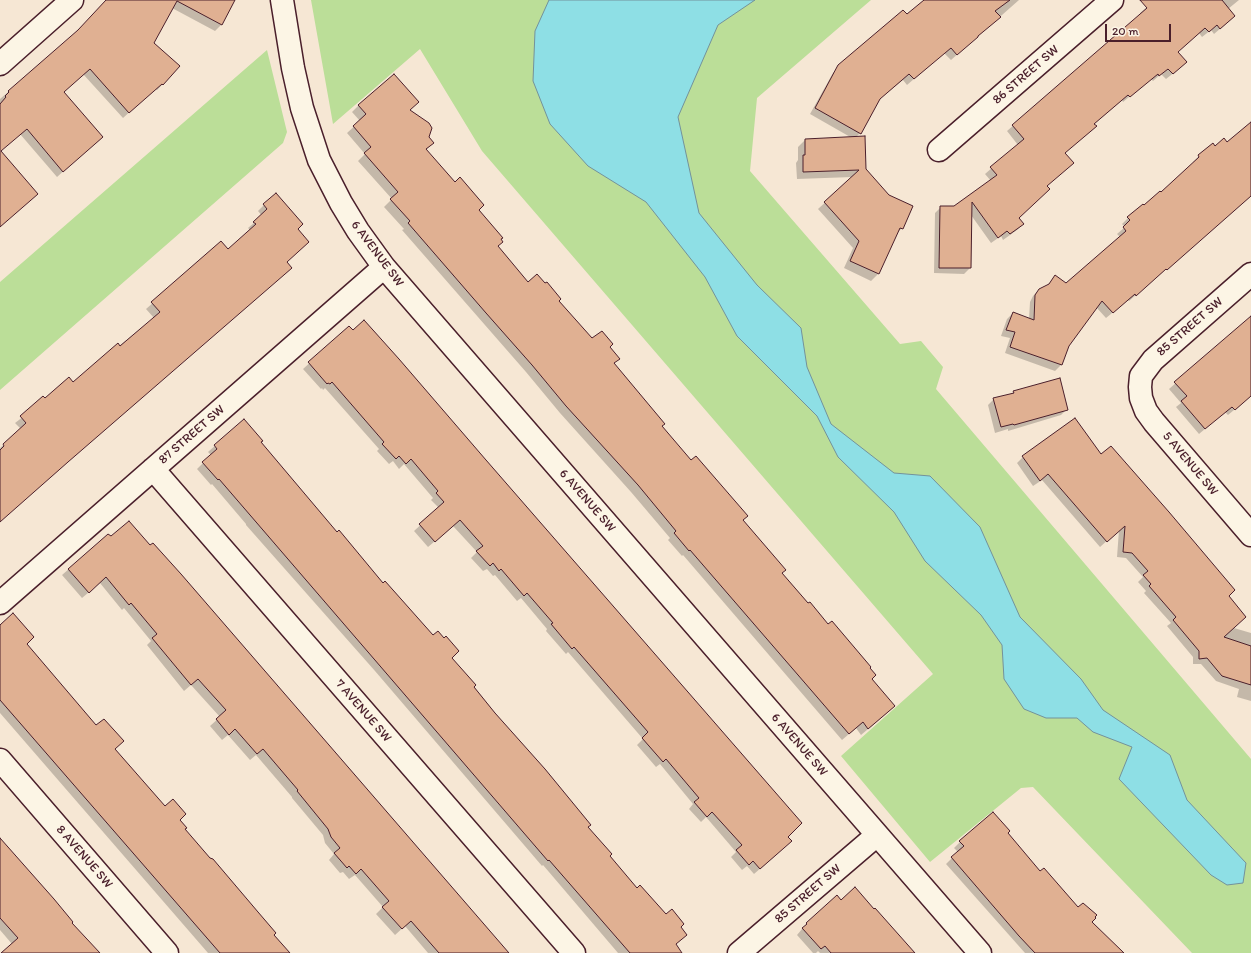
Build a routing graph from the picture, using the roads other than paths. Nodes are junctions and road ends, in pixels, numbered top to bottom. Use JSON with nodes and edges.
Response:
{"nodes":[{"id":1,"x":72,"y":0,"type":"edge"},
{"id":2,"x":282,"y":0,"type":"edge"},
{"id":3,"x":1112,"y":0,"type":"edge"},
{"id":4,"x":0,"y":64,"type":"edge"},
{"id":5,"x":939,"y":150,"type":"dead end"},
{"id":6,"x":384,"y":267,"type":"junction"},
{"id":7,"x":1251,"y":274,"type":"edge"},
{"id":8,"x":1140,"y":387,"type":"joint"},
{"id":9,"x":153,"y":469,"type":"junction"},
{"id":10,"x":1251,"y":535,"type":"edge"},
{"id":11,"x":0,"y":603,"type":"edge"},
{"id":12,"x":0,"y":760,"type":"edge"},
{"id":13,"x":877,"y":834,"type":"junction"},
{"id":14,"x":167,"y":953,"type":"edge"},
{"id":15,"x":574,"y":953,"type":"edge"},
{"id":16,"x":739,"y":953,"type":"edge"},
{"id":17,"x":980,"y":953,"type":"edge"}],
"edges":[{"from":1,"to":4,"type":"street"},
{"from":2,"to":6,"type":"street","name":"6 AVENUE SW"},
{"from":3,"to":5,"type":"street","name":"86 STREET SW"},
{"from":6,"to":9,"type":"street","name":"87 STREET SW"},
{"from":6,"to":13,"type":"street","name":"6 AVENUE SW"},
{"from":7,"to":8,"type":"street","name":"85 STREET SW"},
{"from":8,"to":10,"type":"street","name":"5 AVENUE SW"},
{"from":9,"to":11,"type":"street","name":"87 STREET SW"},
{"from":9,"to":15,"type":"street","name":"7 AVENUE SW"},
{"from":12,"to":14,"type":"street","name":"8 AVENUE SW"},
{"from":13,"to":16,"type":"street","name":"85 STREET SW"},
{"from":13,"to":17,"type":"street","name":"6 AVENUE SW"}]}
